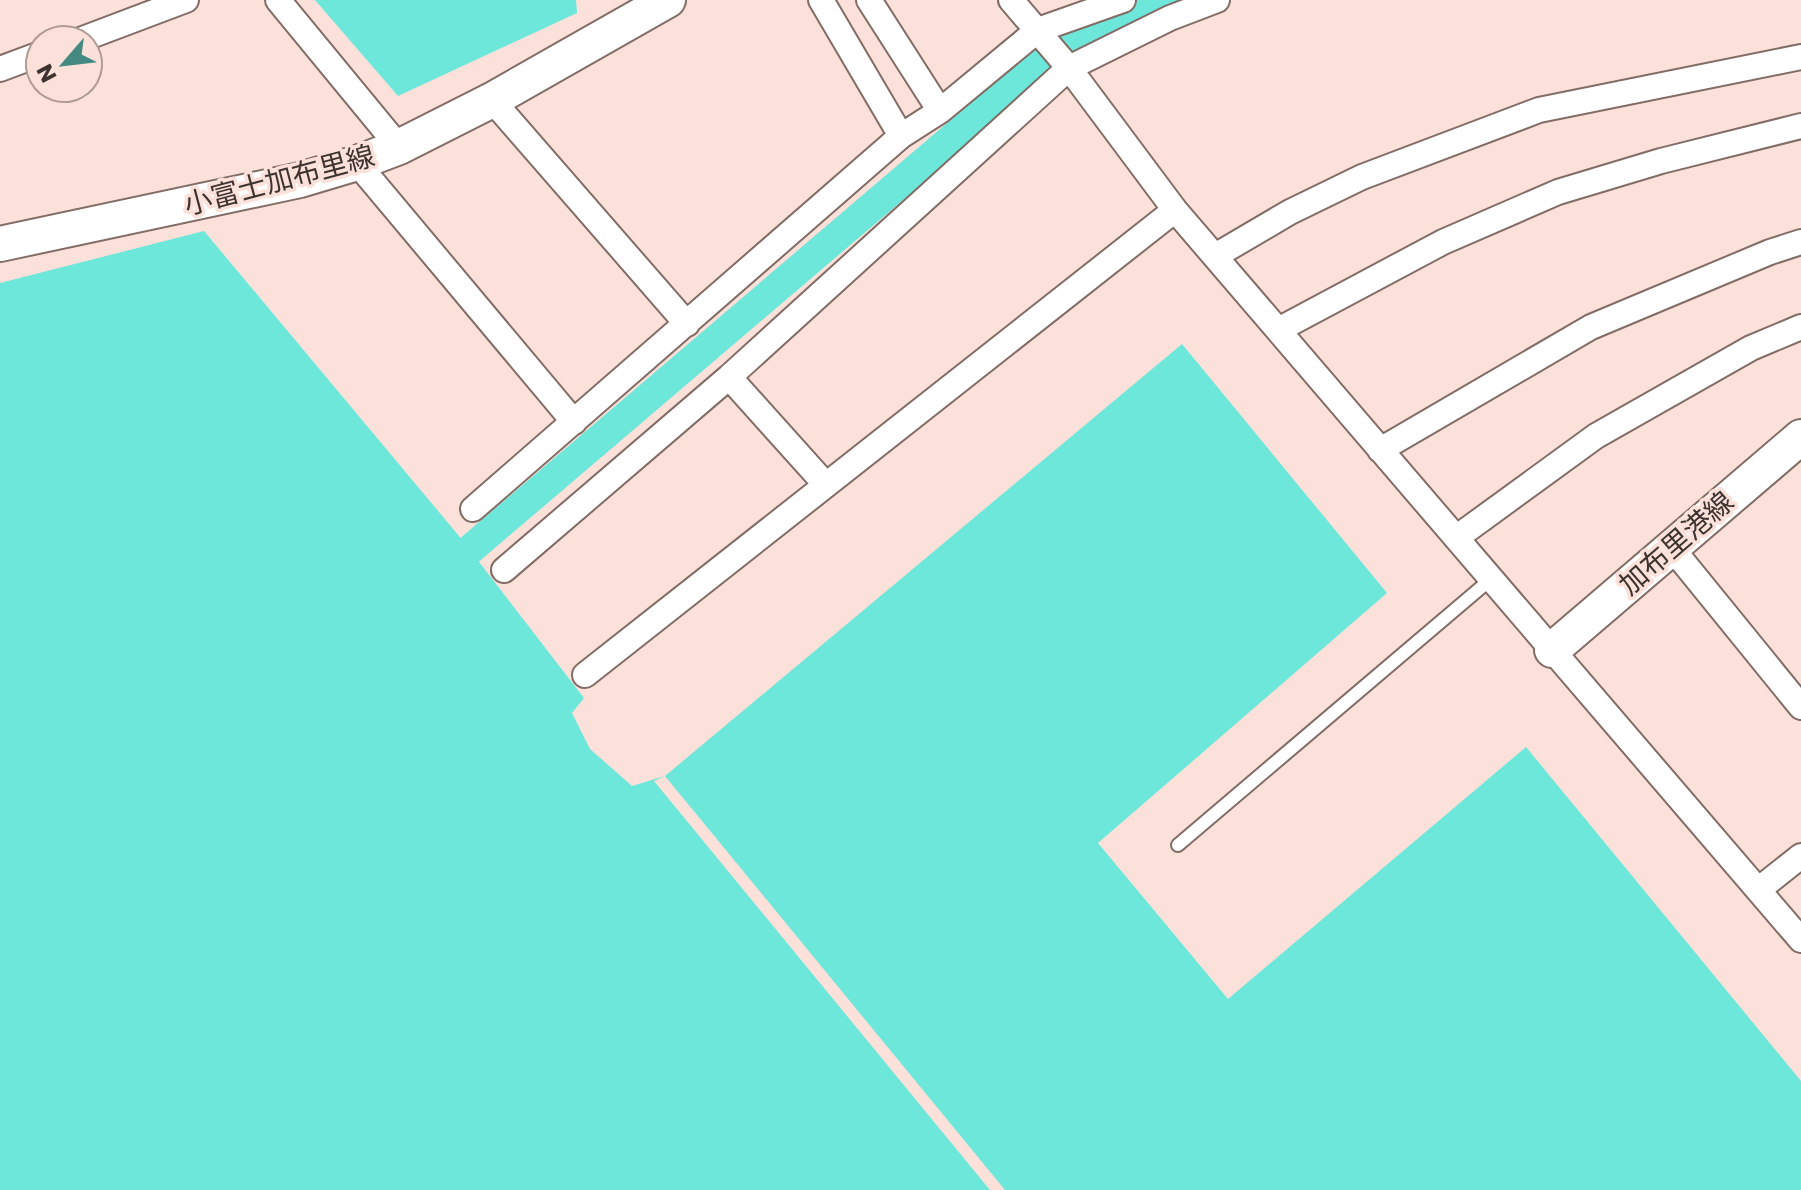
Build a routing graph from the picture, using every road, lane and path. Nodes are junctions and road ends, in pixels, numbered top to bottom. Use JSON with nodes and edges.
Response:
{"nodes":[{"id":1,"x":186,"y":0,"type":"edge"},
{"id":2,"x":278,"y":0,"type":"edge"},
{"id":3,"x":668,"y":0,"type":"edge"},
{"id":4,"x":821,"y":0,"type":"edge"},
{"id":5,"x":869,"y":0,"type":"edge"},
{"id":6,"x":1011,"y":0,"type":"edge"},
{"id":7,"x":1123,"y":0,"type":"edge"},
{"id":8,"x":1217,"y":0,"type":"edge"},
{"id":9,"x":1038,"y":30,"type":"junction"},
{"id":10,"x":104,"y":31,"type":"edge"},
{"id":11,"x":1801,"y":57,"type":"edge"},
{"id":12,"x":24,"y":60,"type":"edge"},
{"id":13,"x":1069,"y":68,"type":"junction"},
{"id":14,"x":0,"y":69,"type":"edge"},
{"id":15,"x":492,"y":100,"type":"junction"},
{"id":16,"x":940,"y":111,"type":"junction"},
{"id":17,"x":1801,"y":126,"type":"edge"},
{"id":18,"x":901,"y":136,"type":"junction"},
{"id":19,"x":399,"y":147,"type":"junction"},
{"id":20,"x":357,"y":163,"type":"junction"},
{"id":21,"x":1175,"y":210,"type":"junction"},
{"id":22,"x":1801,"y":242,"type":"edge"},
{"id":23,"x":0,"y":244,"type":"edge"},
{"id":24,"x":1215,"y":256,"type":"junction"},
{"id":25,"x":687,"y":324,"type":"junction"},
{"id":26,"x":1801,"y":327,"type":"edge"},
{"id":27,"x":1278,"y":330,"type":"junction"},
{"id":28,"x":729,"y":377,"type":"junction"},
{"id":29,"x":574,"y":422,"type":"junction"},
{"id":30,"x":1801,"y":437,"type":"edge"},
{"id":31,"x":1380,"y":450,"type":"junction"},
{"id":32,"x":826,"y":485,"type":"junction"},
{"id":33,"x":473,"y":509,"type":"dead end"},
{"id":34,"x":1456,"y":538,"type":"junction"},
{"id":35,"x":1671,"y":547,"type":"junction"},
{"id":36,"x":504,"y":570,"type":"dead end"},
{"id":37,"x":1491,"y":579,"type":"junction"},
{"id":38,"x":1552,"y":650,"type":"junction"},
{"id":39,"x":585,"y":675,"type":"dead end"},
{"id":40,"x":1801,"y":707,"type":"edge"},
{"id":41,"x":1178,"y":845,"type":"dead end"},
{"id":42,"x":1801,"y":856,"type":"edge"},
{"id":43,"x":1758,"y":890,"type":"junction"},
{"id":44,"x":1801,"y":940,"type":"edge"}],
"edges":[{"from":1,"to":10,"type":"street"},
{"from":2,"to":19,"type":"street"},
{"from":3,"to":15,"type":"main road","name":"小富士加布里線"},
{"from":4,"to":18,"type":"street"},
{"from":5,"to":16,"type":"street"},
{"from":6,"to":9,"type":"street"},
{"from":7,"to":9,"type":"street"},
{"from":8,"to":13,"type":"street"},
{"from":9,"to":13,"type":"street"},
{"from":9,"to":16,"type":"street"},
{"from":11,"to":24,"type":"street"},
{"from":12,"to":14,"type":"street"},
{"from":13,"to":21,"type":"street"},
{"from":13,"to":28,"type":"street"},
{"from":15,"to":19,"type":"main road","name":"小富士加布里線"},
{"from":15,"to":25,"type":"street"},
{"from":16,"to":18,"type":"street"},
{"from":17,"to":27,"type":"street"},
{"from":18,"to":25,"type":"street"},
{"from":19,"to":20,"type":"main road","name":"小富士加布里線"},
{"from":20,"to":23,"type":"main road","name":"小富士加布里線"},
{"from":20,"to":29,"type":"street"},
{"from":21,"to":24,"type":"street"},
{"from":21,"to":32,"type":"street"},
{"from":22,"to":31,"type":"street"},
{"from":24,"to":27,"type":"street"},
{"from":25,"to":29,"type":"street"},
{"from":26,"to":34,"type":"street"},
{"from":27,"to":31,"type":"street"},
{"from":28,"to":32,"type":"street"},
{"from":28,"to":36,"type":"street"},
{"from":29,"to":33,"type":"street"},
{"from":30,"to":35,"type":"main road","name":"加布里港線"},
{"from":31,"to":34,"type":"street"},
{"from":32,"to":39,"type":"street"},
{"from":34,"to":37,"type":"street"},
{"from":35,"to":38,"type":"main road","name":"加布里港線"},
{"from":35,"to":40,"type":"street"},
{"from":37,"to":38,"type":"street"},
{"from":37,"to":41,"type":"lane"},
{"from":38,"to":43,"type":"street"},
{"from":42,"to":43,"type":"street"},
{"from":43,"to":44,"type":"street"}]}
